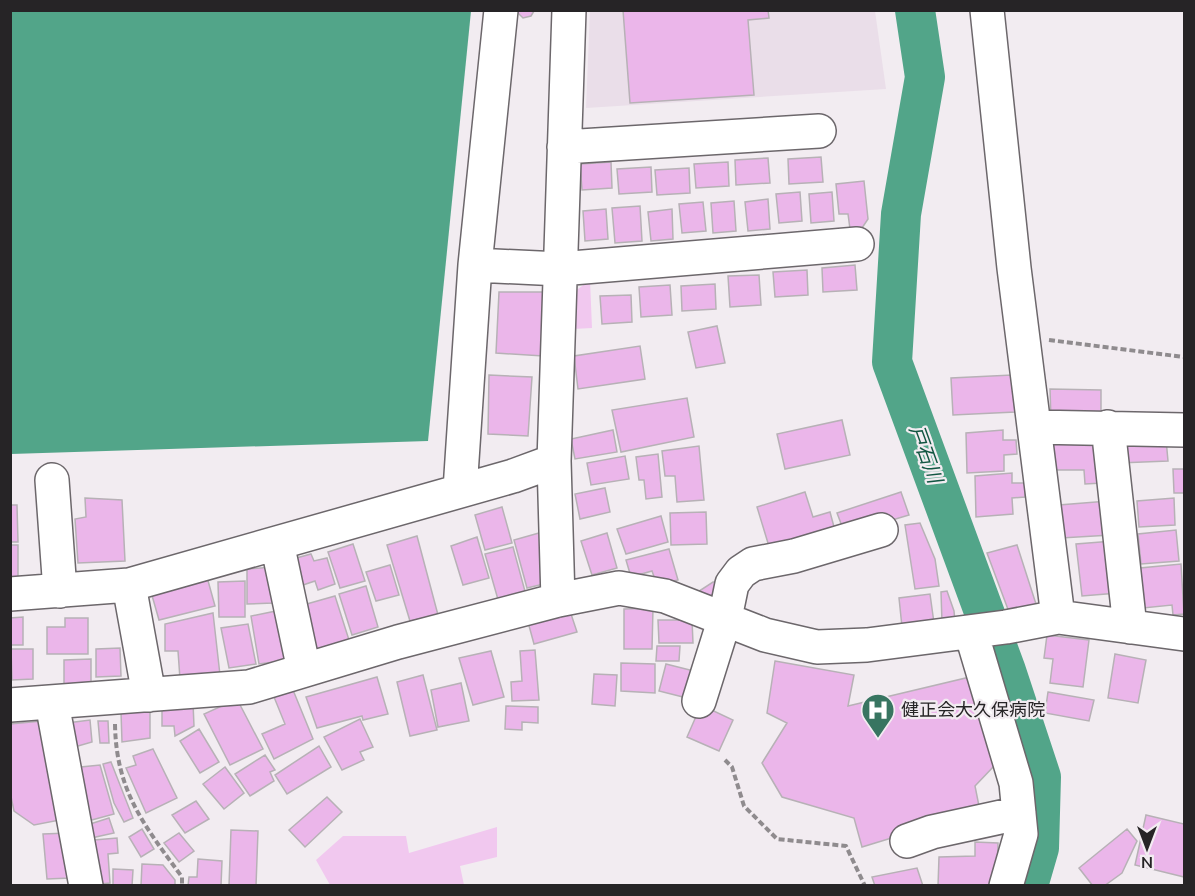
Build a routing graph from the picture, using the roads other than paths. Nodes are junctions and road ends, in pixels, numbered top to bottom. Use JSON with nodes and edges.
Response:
{"nodes":[{"id":1,"x":501,"y":10,"type":"edge"},
{"id":2,"x":569,"y":10,"type":"edge"},
{"id":3,"x":987,"y":10,"type":"edge"},
{"id":4,"x":819,"y":131,"type":"dead end"},
{"id":5,"x":564,"y":147,"type":"junction"},
{"id":6,"x":857,"y":244,"type":"dead end"},
{"id":7,"x":475,"y":265,"type":"junction"},
{"id":8,"x":561,"y":269,"type":"junction"},
{"id":9,"x":1034,"y":427,"type":"junction"},
{"id":10,"x":1108,"y":428,"type":"junction"},
{"id":11,"x":1185,"y":430,"type":"edge"},
{"id":12,"x":554,"y":461,"type":"junction"},
{"id":13,"x":52,"y":480,"type":"dead end"},
{"id":14,"x":460,"y":490,"type":"junction"},
{"id":15,"x":881,"y":530,"type":"dead end"},
{"id":16,"x":277,"y":543,"type":"junction"},
{"id":17,"x":129,"y":585,"type":"junction"},
{"id":18,"x":60,"y":591,"type":"junction"},
{"id":19,"x":10,"y":594,"type":"edge"},
{"id":20,"x":558,"y":600,"type":"junction"},
{"id":21,"x":1058,"y":617,"type":"junction"},
{"id":22,"x":725,"y":618,"type":"junction"},
{"id":23,"x":1130,"y":627,"type":"junction"},
{"id":24,"x":971,"y":632,"type":"junction"},
{"id":25,"x":1185,"y":634,"type":"edge"},
{"id":26,"x":304,"y":670,"type":"junction"},
{"id":27,"x":150,"y":696,"type":"junction"},
{"id":28,"x":699,"y":701,"type":"dead end"},
{"id":29,"x":52,"y":702,"type":"junction"},
{"id":30,"x":10,"y":705,"type":"edge"},
{"id":31,"x":1019,"y":813,"type":"junction"},
{"id":32,"x":907,"y":841,"type":"dead end"},
{"id":33,"x":86,"y":885,"type":"edge"},
{"id":34,"x":1006,"y":885,"type":"edge"}],
"edges":[{"from":1,"to":7,"type":"street"},
{"from":2,"to":5,"type":"street"},
{"from":3,"to":9,"type":"street"},
{"from":4,"to":5,"type":"street"},
{"from":5,"to":8,"type":"street"},
{"from":6,"to":8,"type":"street"},
{"from":7,"to":8,"type":"street"},
{"from":7,"to":14,"type":"street"},
{"from":8,"to":12,"type":"street"},
{"from":9,"to":10,"type":"street"},
{"from":9,"to":21,"type":"street"},
{"from":10,"to":11,"type":"street"},
{"from":10,"to":23,"type":"street"},
{"from":12,"to":14,"type":"street"},
{"from":12,"to":20,"type":"street"},
{"from":13,"to":18,"type":"street"},
{"from":14,"to":16,"type":"street"},
{"from":15,"to":22,"type":"street"},
{"from":16,"to":17,"type":"street"},
{"from":16,"to":26,"type":"street"},
{"from":17,"to":18,"type":"street"},
{"from":17,"to":27,"type":"street"},
{"from":18,"to":19,"type":"street"},
{"from":20,"to":22,"type":"street"},
{"from":20,"to":26,"type":"street"},
{"from":21,"to":23,"type":"street"},
{"from":21,"to":24,"type":"street"},
{"from":22,"to":24,"type":"street"},
{"from":22,"to":28,"type":"street"},
{"from":23,"to":25,"type":"street"},
{"from":24,"to":31,"type":"street"},
{"from":26,"to":27,"type":"street"},
{"from":27,"to":29,"type":"street"},
{"from":29,"to":30,"type":"street"},
{"from":29,"to":33,"type":"street"},
{"from":31,"to":32,"type":"street"},
{"from":31,"to":34,"type":"street"}]}
